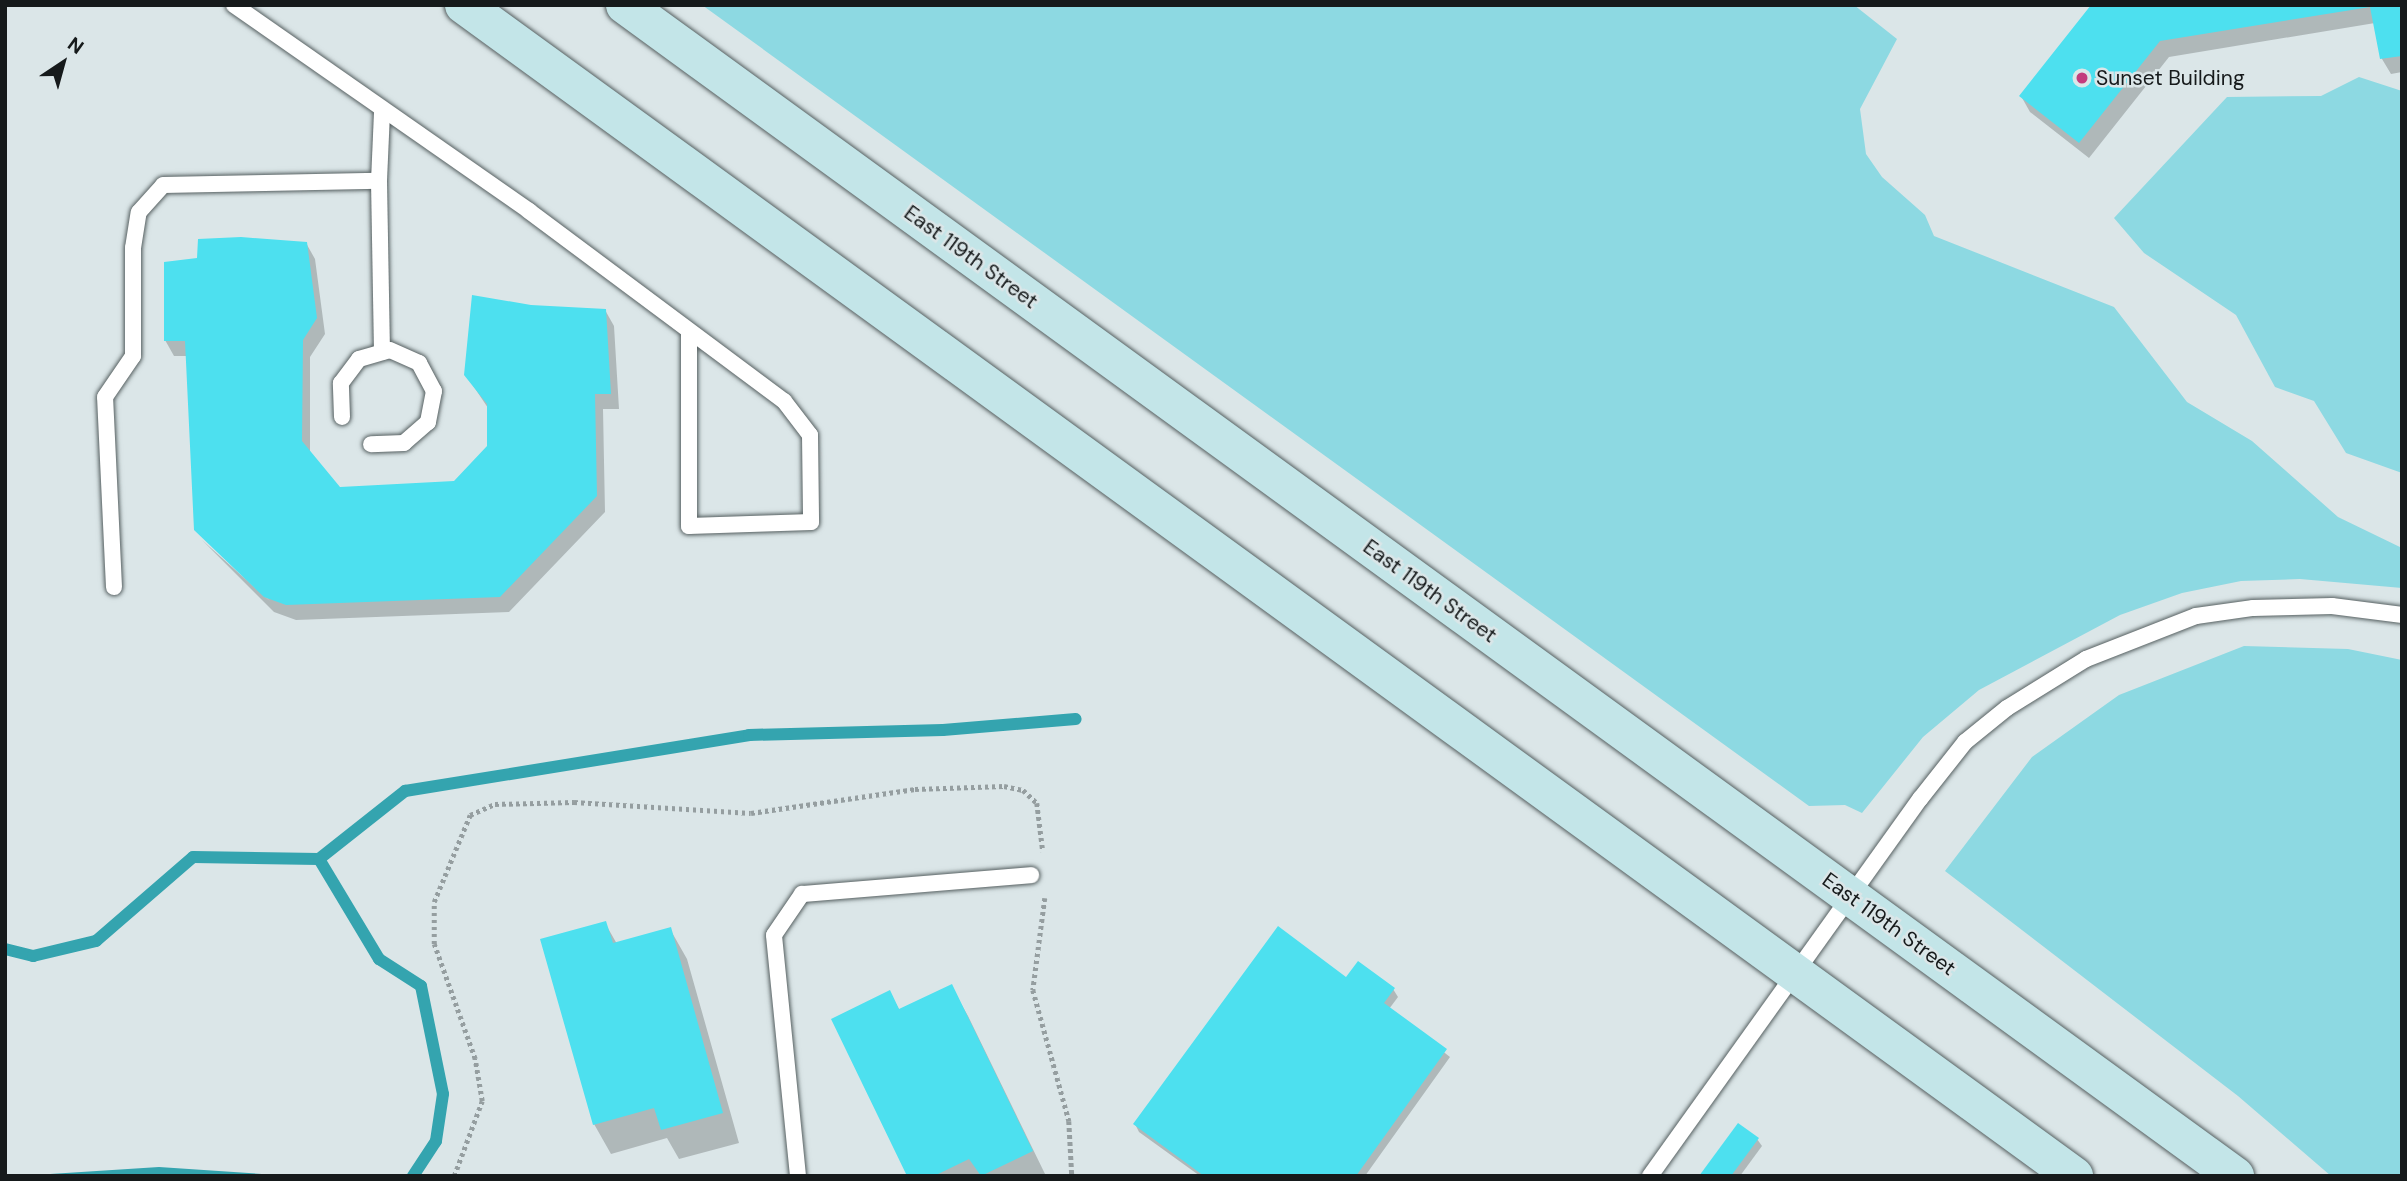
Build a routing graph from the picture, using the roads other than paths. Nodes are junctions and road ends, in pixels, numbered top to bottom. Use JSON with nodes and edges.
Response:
{"nodes":[{"id":1,"x":234,"y":5,"type":"edge"},
{"id":2,"x":464,"y":5,"type":"edge"},
{"id":3,"x":625,"y":5,"type":"edge"},
{"id":4,"x":382,"y":111,"type":"junction"},
{"id":5,"x":379,"y":181,"type":"junction"},
{"id":6,"x":689,"y":331,"type":"junction"},
{"id":7,"x":382,"y":352,"type":"junction"},
{"id":8,"x":342,"y":418,"type":"dead end"},
{"id":9,"x":371,"y":444,"type":"dead end"},
{"id":10,"x":114,"y":587,"type":"dead end"},
{"id":11,"x":2402,"y":615,"type":"edge"},
{"id":12,"x":1031,"y":875,"type":"dead end"},
{"id":13,"x":1851,"y":897,"type":"junction"},
{"id":14,"x":1798,"y":975,"type":"junction"},
{"id":15,"x":798,"y":1176,"type":"edge"},
{"id":16,"x":1650,"y":1176,"type":"edge"},
{"id":17,"x":2074,"y":1176,"type":"edge"},
{"id":18,"x":2235,"y":1176,"type":"edge"}],
"edges":[{"from":1,"to":4,"type":"lane"},
{"from":2,"to":14,"type":"main road"},
{"from":3,"to":13,"type":"main road","name":"East 119th Street"},
{"from":4,"to":5,"type":"lane"},
{"from":4,"to":6,"type":"lane"},
{"from":5,"to":7,"type":"lane"},
{"from":5,"to":10,"type":"lane"},
{"from":6,"to":6,"type":"lane"},
{"from":7,"to":8,"type":"lane"},
{"from":7,"to":9,"type":"lane"},
{"from":11,"to":13,"type":"lane"},
{"from":12,"to":15,"type":"lane"},
{"from":13,"to":14,"type":"lane"},
{"from":13,"to":18,"type":"main road","name":"East 119th Street"},
{"from":14,"to":16,"type":"lane"},
{"from":14,"to":17,"type":"main road"}]}
